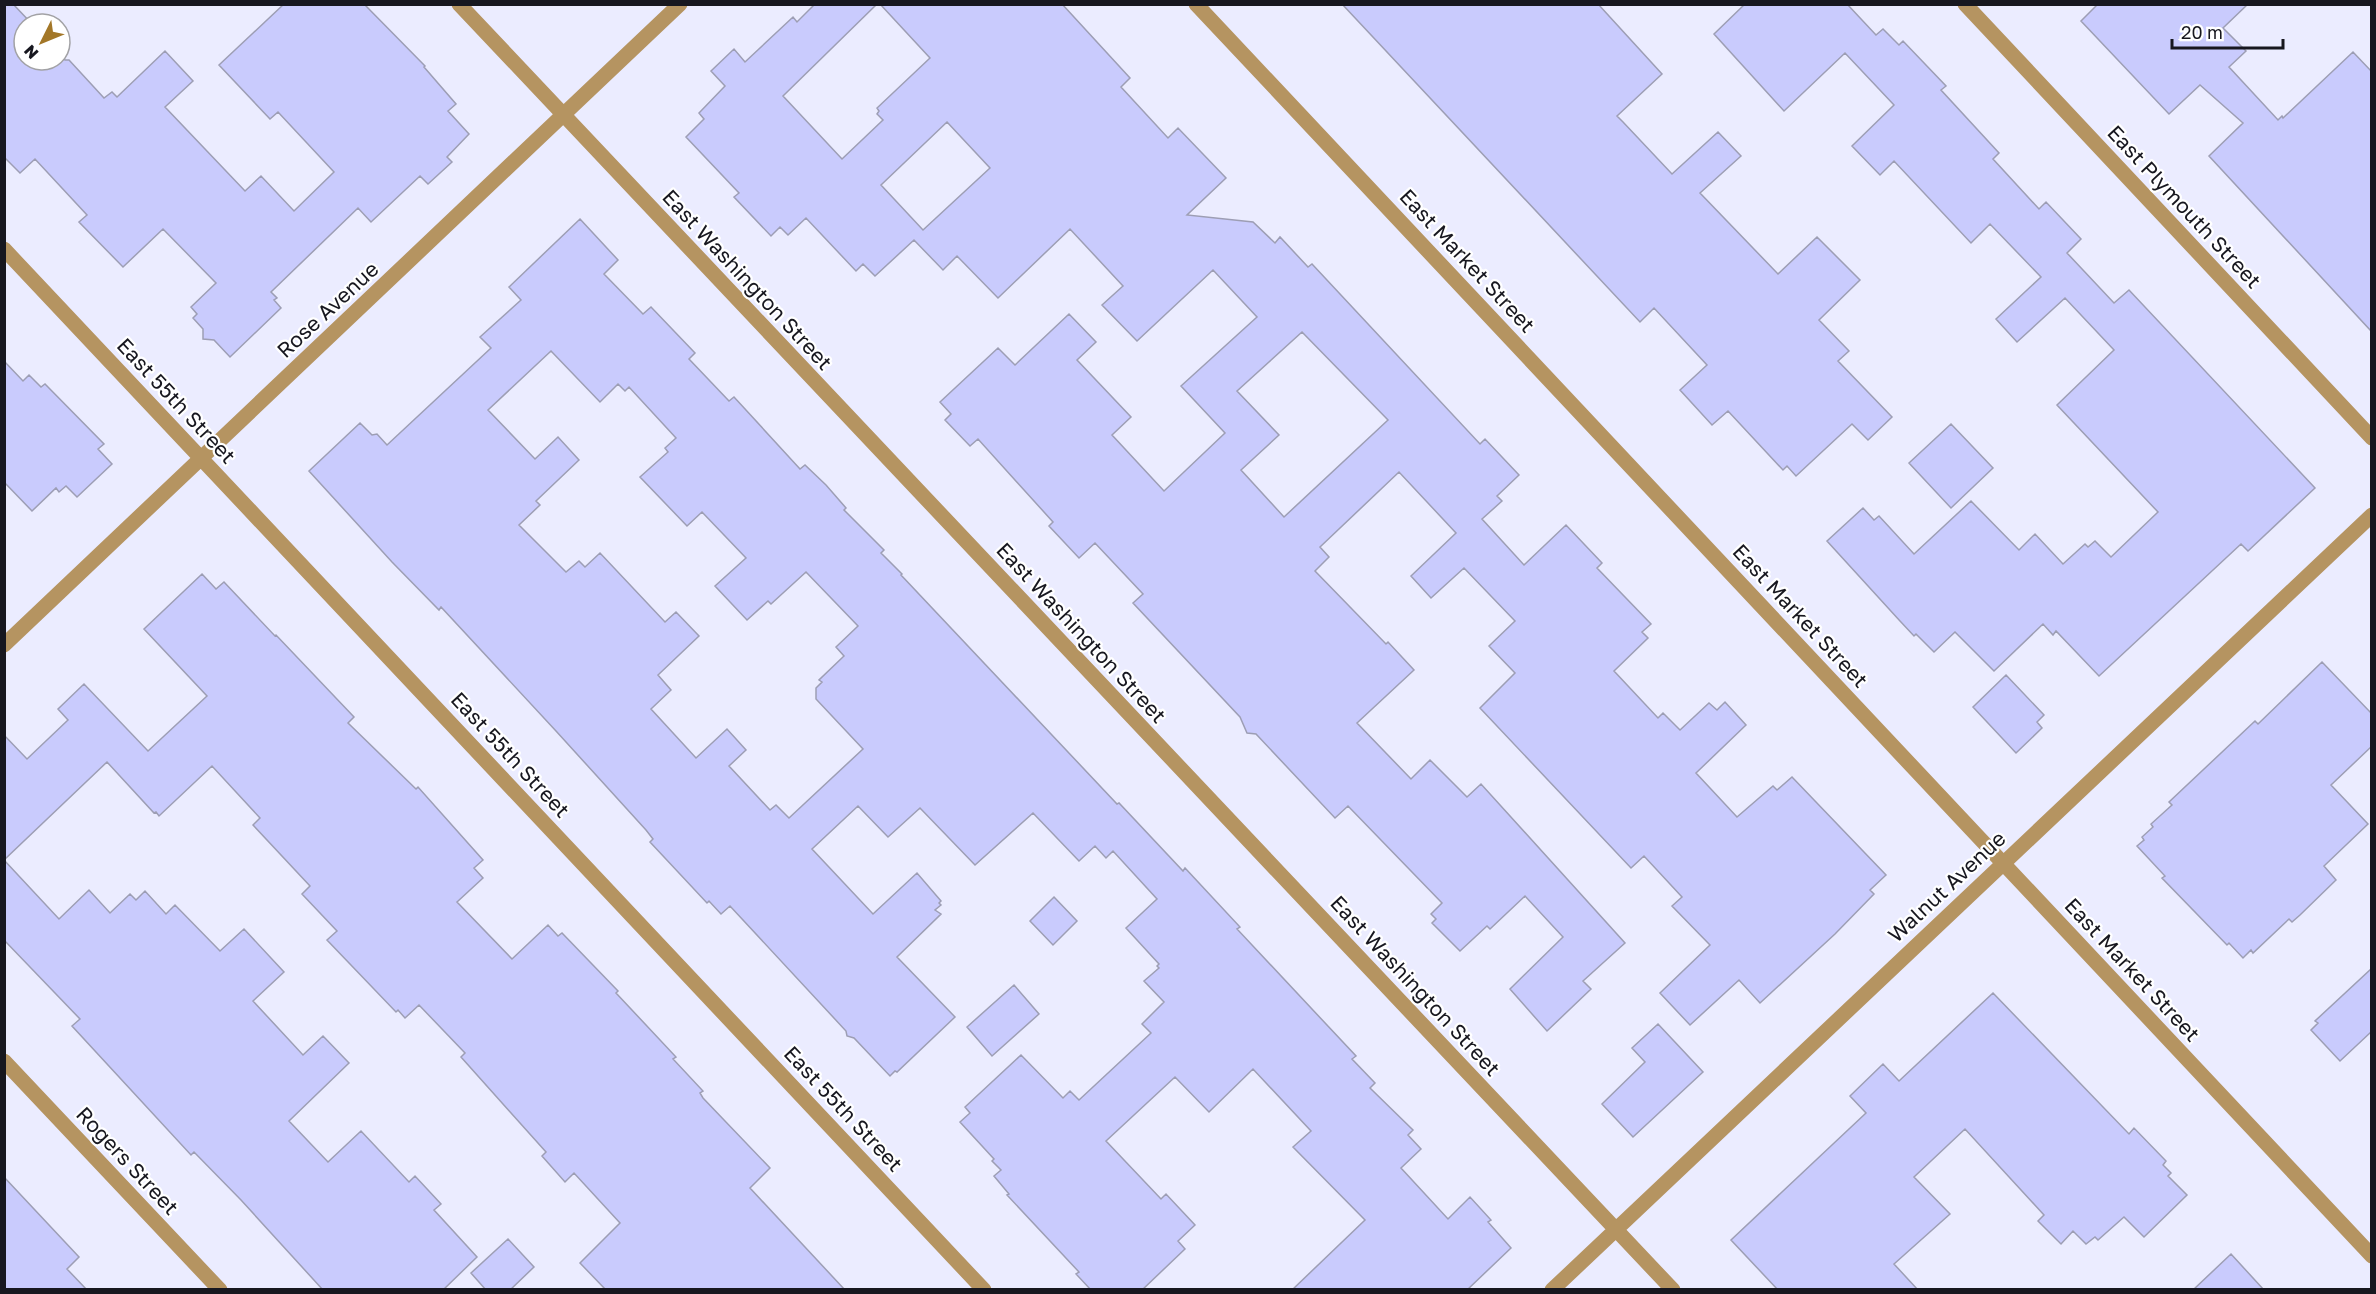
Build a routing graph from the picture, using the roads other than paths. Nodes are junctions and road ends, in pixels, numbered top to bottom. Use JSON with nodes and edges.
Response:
{"nodes":[{"id":1,"x":459,"y":4,"type":"edge"},
{"id":2,"x":680,"y":4,"type":"edge"},
{"id":3,"x":1196,"y":4,"type":"edge"},
{"id":4,"x":1965,"y":4,"type":"edge"},
{"id":5,"x":562,"y":116,"type":"junction"},
{"id":6,"x":4,"y":249,"type":"edge"},
{"id":7,"x":2372,"y":438,"type":"edge"},
{"id":8,"x":201,"y":458,"type":"junction"},
{"id":9,"x":2372,"y":515,"type":"edge"},
{"id":10,"x":4,"y":645,"type":"edge"},
{"id":11,"x":2003,"y":863,"type":"junction"},
{"id":12,"x":4,"y":1061,"type":"edge"},
{"id":13,"x":1616,"y":1229,"type":"junction"},
{"id":14,"x":2372,"y":1256,"type":"edge"},
{"id":15,"x":220,"y":1290,"type":"edge"},
{"id":16,"x":984,"y":1290,"type":"edge"},
{"id":17,"x":1552,"y":1290,"type":"edge"},
{"id":18,"x":1673,"y":1290,"type":"edge"}],
"edges":[{"from":1,"to":5,"type":"street","name":"East Washington Street"},
{"from":2,"to":5,"type":"street","name":"Rose Avenue"},
{"from":3,"to":11,"type":"street","name":"East Market Street"},
{"from":4,"to":7,"type":"street","name":"East Plymouth Street"},
{"from":5,"to":8,"type":"street","name":"Rose Avenue"},
{"from":5,"to":13,"type":"street","name":"East Washington Street"},
{"from":6,"to":8,"type":"street","name":"East 55th Street"},
{"from":8,"to":10,"type":"street","name":"Rose Avenue"},
{"from":8,"to":16,"type":"street","name":"East 55th Street"},
{"from":9,"to":11,"type":"street","name":"Walnut Avenue"},
{"from":11,"to":13,"type":"street","name":"Walnut Avenue"},
{"from":11,"to":14,"type":"street","name":"East Market Street"},
{"from":12,"to":15,"type":"street","name":"Rogers Street"},
{"from":13,"to":17,"type":"street","name":"Walnut Avenue"},
{"from":13,"to":18,"type":"street","name":"East Washington Street"}]}
